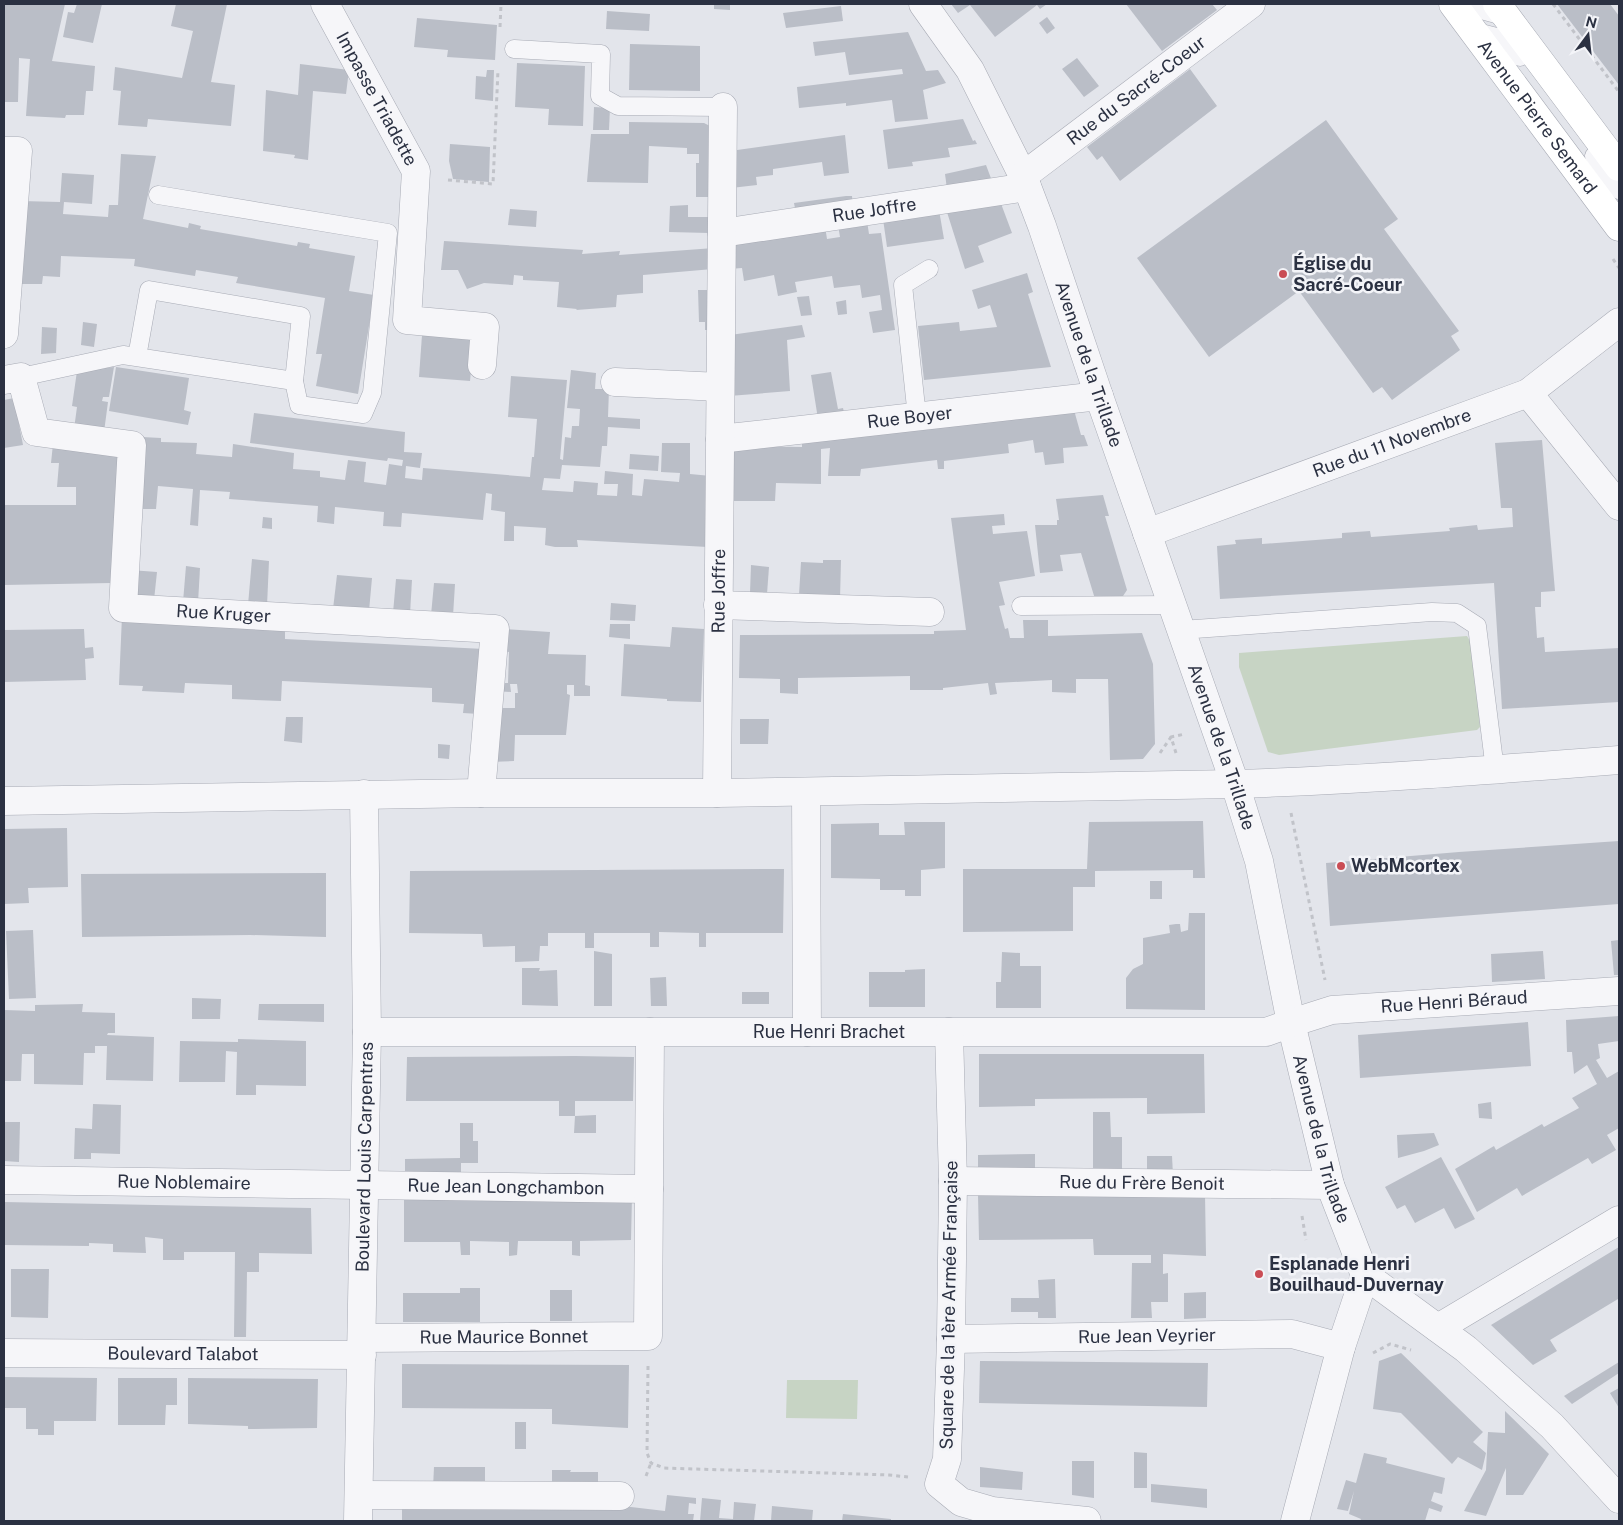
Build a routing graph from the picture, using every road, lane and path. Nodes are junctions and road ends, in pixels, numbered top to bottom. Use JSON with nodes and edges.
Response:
{"nodes":[{"id":1,"x":325,"y":4,"type":"edge"},
{"id":2,"x":502,"y":4,"type":"edge"},
{"id":3,"x":923,"y":4,"type":"edge"},
{"id":4,"x":1250,"y":4,"type":"edge"},
{"id":5,"x":1453,"y":4,"type":"edge"},
{"id":6,"x":1474,"y":4,"type":"edge"},
{"id":7,"x":1553,"y":4,"type":"edge"},
{"id":8,"x":1502,"y":10,"type":"edge"},
{"id":9,"x":1473,"y":31,"type":"junction"},
{"id":10,"x":500,"y":32,"type":"dead end"},
{"id":11,"x":514,"y":49,"type":"dead end"},
{"id":12,"x":499,"y":61,"type":"dead end"},
{"id":13,"x":1619,"y":92,"type":"edge"},
{"id":14,"x":722,"y":108,"type":"joint"},
{"id":15,"x":4,"y":151,"type":"edge"},
{"id":16,"x":1619,"y":167,"type":"edge"},
{"id":17,"x":415,"y":177,"type":"junction"},
{"id":18,"x":1025,"y":181,"type":"junction"},
{"id":19,"x":1619,"y":190,"type":"edge"},
{"id":20,"x":158,"y":194,"type":"dead end"},
{"id":21,"x":1619,"y":227,"type":"edge"},
{"id":22,"x":722,"y":233,"type":"junction"},
{"id":23,"x":929,"y":269,"type":"dead end"},
{"id":24,"x":1619,"y":322,"type":"edge"},
{"id":25,"x":4,"y":334,"type":"edge"},
{"id":26,"x":137,"y":357,"type":"junction"},
{"id":27,"x":482,"y":365,"type":"dead end"},
{"id":28,"x":12,"y":379,"type":"edge"},
{"id":29,"x":294,"y":381,"type":"junction"},
{"id":30,"x":615,"y":382,"type":"dead end"},
{"id":31,"x":720,"y":387,"type":"junction"},
{"id":32,"x":1528,"y":393,"type":"junction"},
{"id":33,"x":1099,"y":396,"type":"junction"},
{"id":34,"x":917,"y":416,"type":"junction"},
{"id":35,"x":720,"y":439,"type":"junction"},
{"id":36,"x":1619,"y":506,"type":"edge"},
{"id":37,"x":1147,"y":533,"type":"junction"},
{"id":38,"x":718,"y":605,"type":"junction"},
{"id":39,"x":1021,"y":606,"type":"dead end"},
{"id":40,"x":930,"y":612,"type":"dead end"},
{"id":41,"x":1177,"y":618,"type":"junction"},
{"id":42,"x":1193,"y":732,"type":"dead end"},
{"id":43,"x":1178,"y":756,"type":"dead end"},
{"id":44,"x":1619,"y":760,"type":"edge"},
{"id":45,"x":1495,"y":770,"type":"junction"},
{"id":46,"x":1235,"y":784,"type":"junction"},
{"id":47,"x":806,"y":792,"type":"junction"},
{"id":48,"x":481,"y":793,"type":"junction"},
{"id":49,"x":717,"y":793,"type":"junction"},
{"id":50,"x":364,"y":794,"type":"junction"},
{"id":51,"x":4,"y":801,"type":"edge"},
{"id":52,"x":1290,"y":807,"type":"dead end"},
{"id":53,"x":1619,"y":991,"type":"edge"},
{"id":54,"x":1332,"y":1010,"type":"junction"},
{"id":55,"x":1291,"y":1023,"type":"junction"},
{"id":56,"x":367,"y":1032,"type":"junction"},
{"id":57,"x":650,"y":1032,"type":"junction"},
{"id":58,"x":807,"y":1032,"type":"junction"},
{"id":59,"x":949,"y":1032,"type":"junction"},
{"id":60,"x":4,"y":1180,"type":"edge"},
{"id":61,"x":953,"y":1181,"type":"junction"},
{"id":62,"x":1330,"y":1185,"type":"junction"},
{"id":63,"x":364,"y":1186,"type":"junction"},
{"id":64,"x":649,"y":1188,"type":"junction"},
{"id":65,"x":1619,"y":1220,"type":"edge"},
{"id":66,"x":1365,"y":1275,"type":"junction"},
{"id":67,"x":1438,"y":1328,"type":"junction"},
{"id":68,"x":648,"y":1336,"type":"junction"},
{"id":69,"x":951,"y":1339,"type":"junction"},
{"id":70,"x":362,"y":1347,"type":"junction"},
{"id":71,"x":1341,"y":1347,"type":"junction"},
{"id":72,"x":1412,"y":1351,"type":"dead end"},
{"id":73,"x":4,"y":1353,"type":"edge"},
{"id":74,"x":1367,"y":1356,"type":"dead end"},
{"id":75,"x":939,"y":1484,"type":"junction"},
{"id":76,"x":359,"y":1495,"type":"junction"},
{"id":77,"x":620,"y":1496,"type":"dead end"},
{"id":78,"x":1619,"y":1498,"type":"edge"},
{"id":79,"x":358,"y":1521,"type":"edge"},
{"id":80,"x":1087,"y":1521,"type":"edge"},
{"id":81,"x":1295,"y":1521,"type":"edge"}],
"edges":[{"from":1,"to":17,"type":"street","name":"Impasse Triadette"},
{"from":2,"to":10,"type":"path"},
{"from":3,"to":18,"type":"street","name":"Avenue de la Trillade"},
{"from":4,"to":18,"type":"street","name":"Rue du Sacré-Coeur"},
{"from":5,"to":9,"type":"main road","name":"Avenue Pierre Semard"},
{"from":6,"to":8,"type":"lane","name":"Avenue Pierre Semard"},
{"from":7,"to":13,"type":"path"},
{"from":8,"to":16,"type":"main road","name":"Avenue Pierre Semard"},
{"from":9,"to":19,"type":"lane","name":"Avenue Pierre Semard"},
{"from":9,"to":21,"type":"main road","name":"Avenue Pierre Semard"},
{"from":11,"to":14,"type":"lane"},
{"from":12,"to":17,"type":"path"},
{"from":14,"to":22,"type":"street","name":"Rue Joffre"},
{"from":15,"to":25,"type":"street"},
{"from":17,"to":27,"type":"street","name":"Impasse Triadette"},
{"from":18,"to":22,"type":"street","name":"Rue Joffre"},
{"from":18,"to":33,"type":"street","name":"Avenue de la Trillade"},
{"from":20,"to":29,"type":"lane"},
{"from":22,"to":31,"type":"street","name":"Rue Joffre"},
{"from":23,"to":34,"type":"lane"},
{"from":24,"to":32,"type":"street","name":"Rue du 11 Novembre"},
{"from":26,"to":28,"type":"lane"},
{"from":26,"to":29,"type":"lane"},
{"from":26,"to":29,"type":"lane"},
{"from":28,"to":48,"type":"street","name":"Rue Kruger"},
{"from":30,"to":31,"type":"street"},
{"from":31,"to":35,"type":"street","name":"Rue Joffre"},
{"from":32,"to":36,"type":"street"},
{"from":32,"to":37,"type":"street","name":"Rue du 11 Novembre"},
{"from":33,"to":34,"type":"street","name":"Rue Boyer"},
{"from":33,"to":37,"type":"street","name":"Avenue de la Trillade"},
{"from":34,"to":35,"type":"street","name":"Rue Boyer"},
{"from":35,"to":38,"type":"street","name":"Rue Joffre"},
{"from":37,"to":41,"type":"street","name":"Avenue de la Trillade"},
{"from":38,"to":40,"type":"street"},
{"from":38,"to":49,"type":"street","name":"Rue Joffre"},
{"from":39,"to":41,"type":"lane"},
{"from":41,"to":45,"type":"lane"},
{"from":41,"to":46,"type":"street","name":"Avenue de la Trillade"},
{"from":42,"to":43,"type":"path"},
{"from":44,"to":45,"type":"street"},
{"from":45,"to":46,"type":"street"},
{"from":46,"to":47,"type":"street"},
{"from":46,"to":55,"type":"street","name":"Avenue de la Trillade"},
{"from":47,"to":49,"type":"street"},
{"from":47,"to":58,"type":"street"},
{"from":48,"to":49,"type":"street"},
{"from":48,"to":50,"type":"street"},
{"from":50,"to":51,"type":"street"},
{"from":50,"to":56,"type":"street","name":"Boulevard Louis Carpentras"},
{"from":52,"to":54,"type":"path"},
{"from":53,"to":54,"type":"street","name":"Rue Henri Béraud"},
{"from":54,"to":55,"type":"street","name":"Rue Henri Béraud"},
{"from":55,"to":59,"type":"street","name":"Rue Henri Brachet"},
{"from":55,"to":62,"type":"street","name":"Avenue de la Trillade"},
{"from":56,"to":57,"type":"street","name":"Rue Henri Brachet"},
{"from":56,"to":63,"type":"street","name":"Boulevard Louis Carpentras"},
{"from":57,"to":58,"type":"street","name":"Rue Henri Brachet"},
{"from":57,"to":64,"type":"street"},
{"from":58,"to":59,"type":"street","name":"Rue Henri Brachet"},
{"from":59,"to":61,"type":"street","name":"Square de la 1ère Armée Française"},
{"from":60,"to":63,"type":"street","name":"Rue Noblemaire"},
{"from":61,"to":62,"type":"street","name":"Rue du Frère Benoit"},
{"from":61,"to":69,"type":"street","name":"Square de la 1ère Armée Française"},
{"from":62,"to":66,"type":"street","name":"Avenue de la Trillade"},
{"from":63,"to":64,"type":"street","name":"Rue Jean Longchambon"},
{"from":63,"to":70,"type":"street","name":"Boulevard Louis Carpentras"},
{"from":64,"to":68,"type":"street"},
{"from":65,"to":67,"type":"street"},
{"from":66,"to":67,"type":"street"},
{"from":66,"to":71,"type":"street"},
{"from":67,"to":78,"type":"street"},
{"from":68,"to":70,"type":"street","name":"Rue Maurice Bonnet"},
{"from":68,"to":75,"type":"path"},
{"from":69,"to":71,"type":"street","name":"Rue Jean Veyrier"},
{"from":69,"to":75,"type":"street","name":"Square de la 1ère Armée Française"},
{"from":70,"to":73,"type":"street","name":"Boulevard Talabot"},
{"from":70,"to":76,"type":"street","name":"Boulevard Louis Carpentras"},
{"from":71,"to":81,"type":"street"},
{"from":72,"to":74,"type":"path"},
{"from":75,"to":80,"type":"street"},
{"from":76,"to":77,"type":"street"},
{"from":76,"to":79,"type":"street","name":"Boulevard Louis Carpentras"}]}
